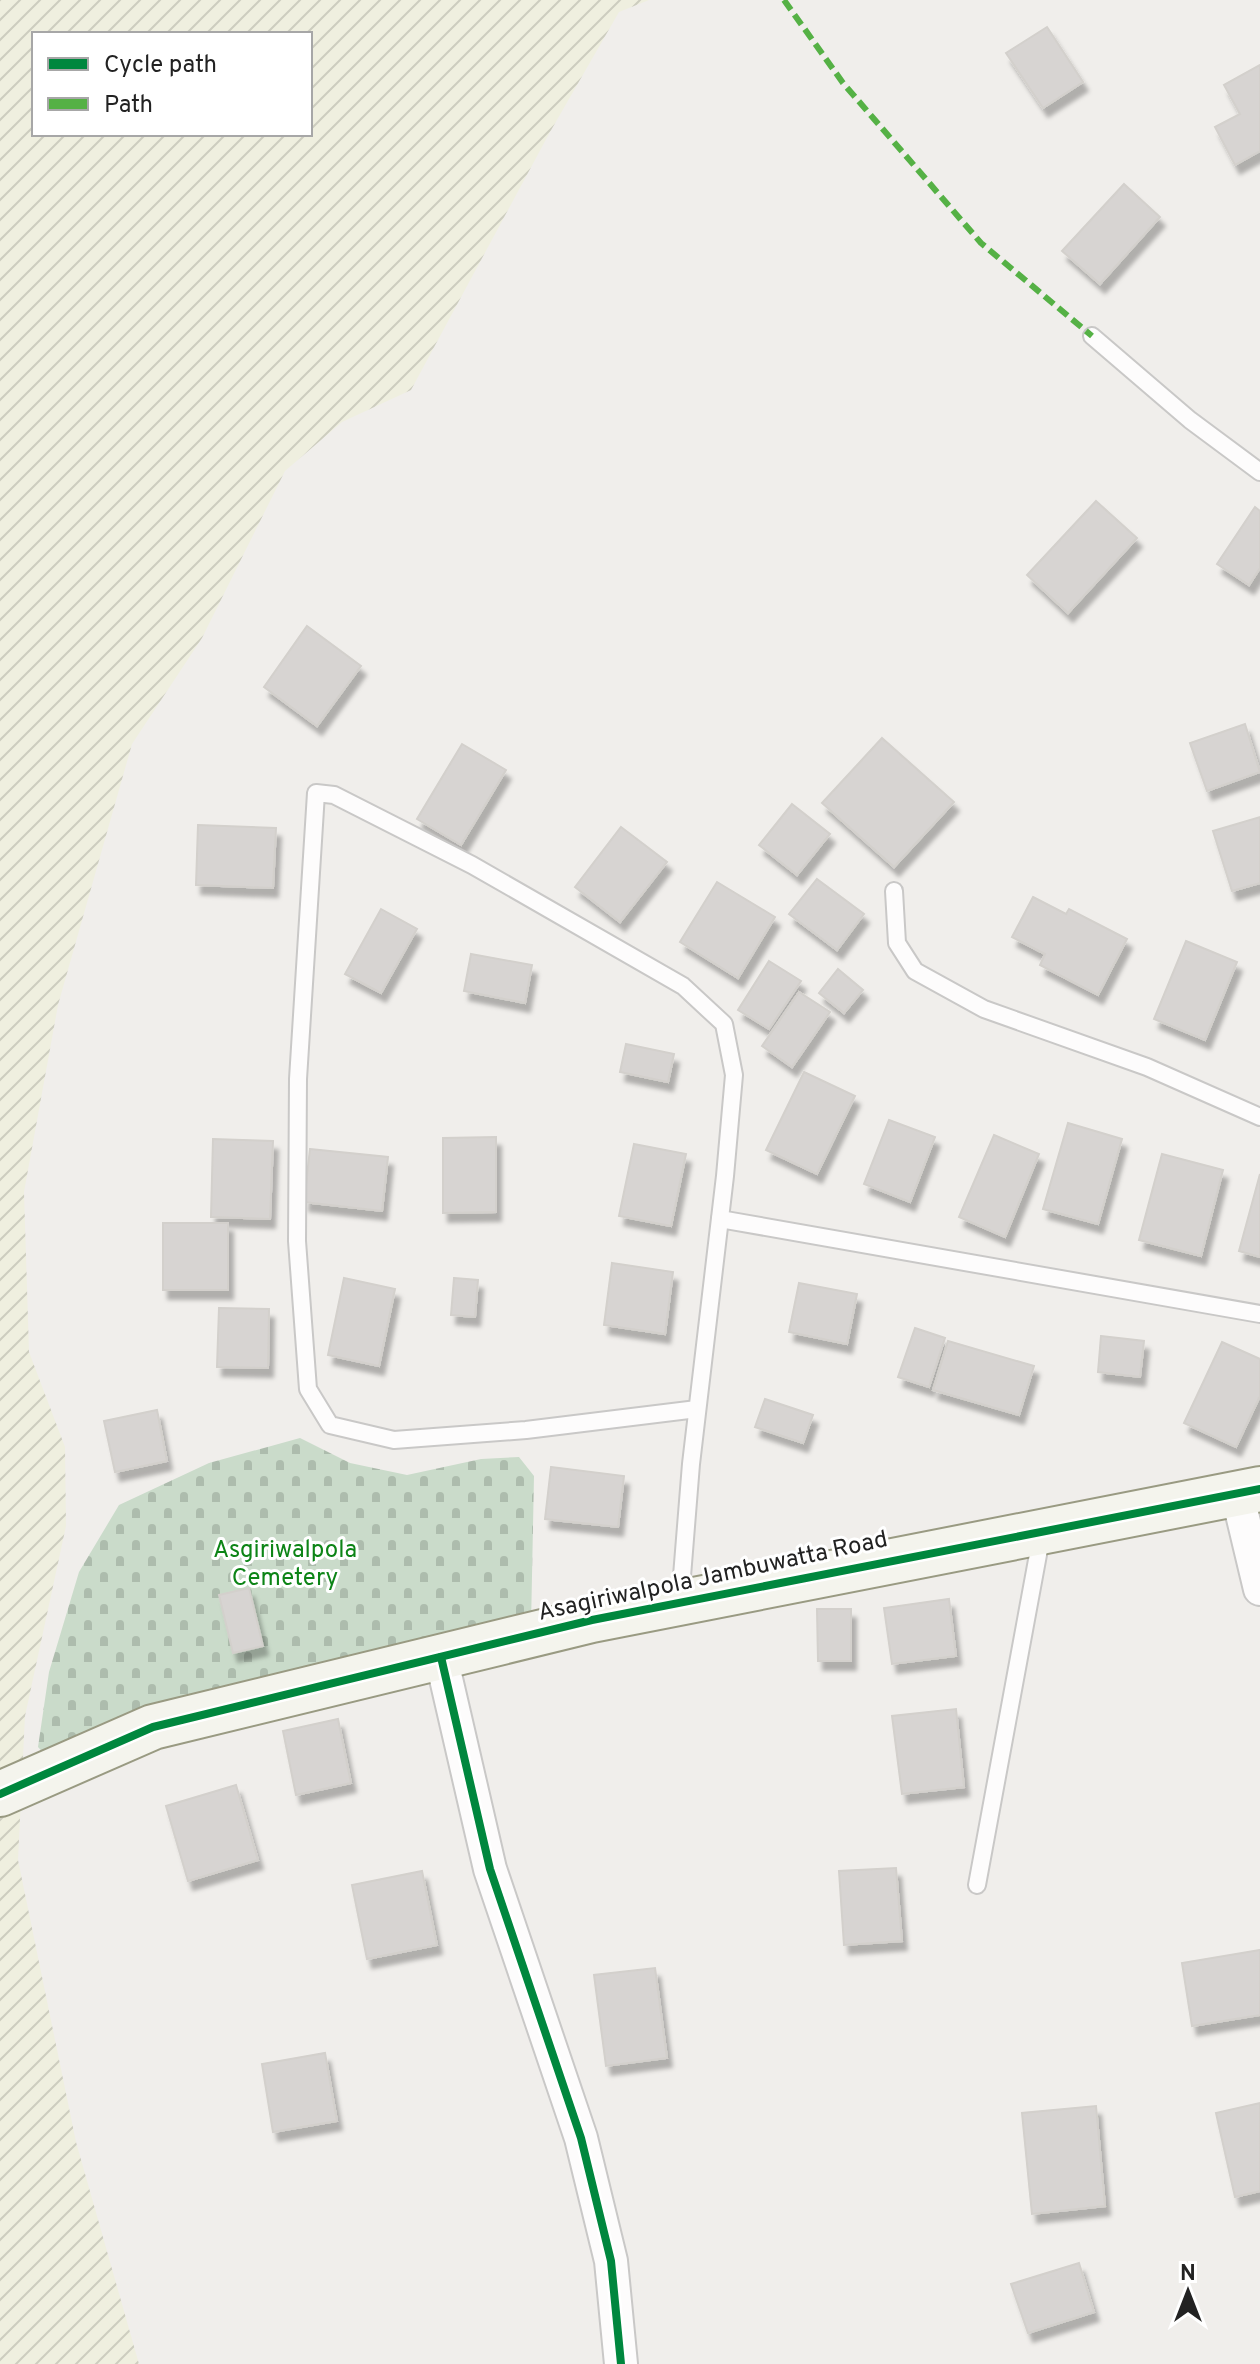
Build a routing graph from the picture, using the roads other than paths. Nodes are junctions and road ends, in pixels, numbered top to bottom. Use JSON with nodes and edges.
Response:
{"nodes":[{"id":1,"x":1092,"y":336,"type":"dead end"},
{"id":2,"x":1260,"y":472,"type":"edge"},
{"id":3,"x":894,"y":891,"type":"dead end"},
{"id":4,"x":1260,"y":1117,"type":"edge"},
{"id":5,"x":720,"y":1219,"type":"junction"},
{"id":6,"x":1260,"y":1314,"type":"edge"},
{"id":7,"x":697,"y":1409,"type":"junction"},
{"id":8,"x":1249,"y":1491,"type":"edge"},
{"id":9,"x":1042,"y":1532,"type":"junction"},
{"id":10,"x":1260,"y":1589,"type":"edge"},
{"id":11,"x":680,"y":1603,"type":"junction"},
{"id":12,"x":441,"y":1657,"type":"junction"},
{"id":13,"x":0,"y":1794,"type":"edge"},
{"id":14,"x":977,"y":1885,"type":"dead end"},
{"id":15,"x":621,"y":2364,"type":"edge"}],
"edges":[{"from":1,"to":2,"type":"lane"},
{"from":3,"to":4,"type":"lane"},
{"from":5,"to":6,"type":"lane"},
{"from":5,"to":7,"type":"lane"},
{"from":5,"to":7,"type":"lane"},
{"from":7,"to":11,"type":"lane"},
{"from":8,"to":9,"type":"street","name":"Asagiriwalpola Jambuwatta Road"},
{"from":8,"to":10,"type":"street"},
{"from":9,"to":11,"type":"street","name":"Asagiriwalpola Jambuwatta Road"},
{"from":9,"to":14,"type":"lane"},
{"from":11,"to":12,"type":"street","name":"Asagiriwalpola Jambuwatta Road"},
{"from":12,"to":13,"type":"street","name":"Asagiriwalpola Jambuwatta Road"},
{"from":12,"to":15,"type":"street"}]}
